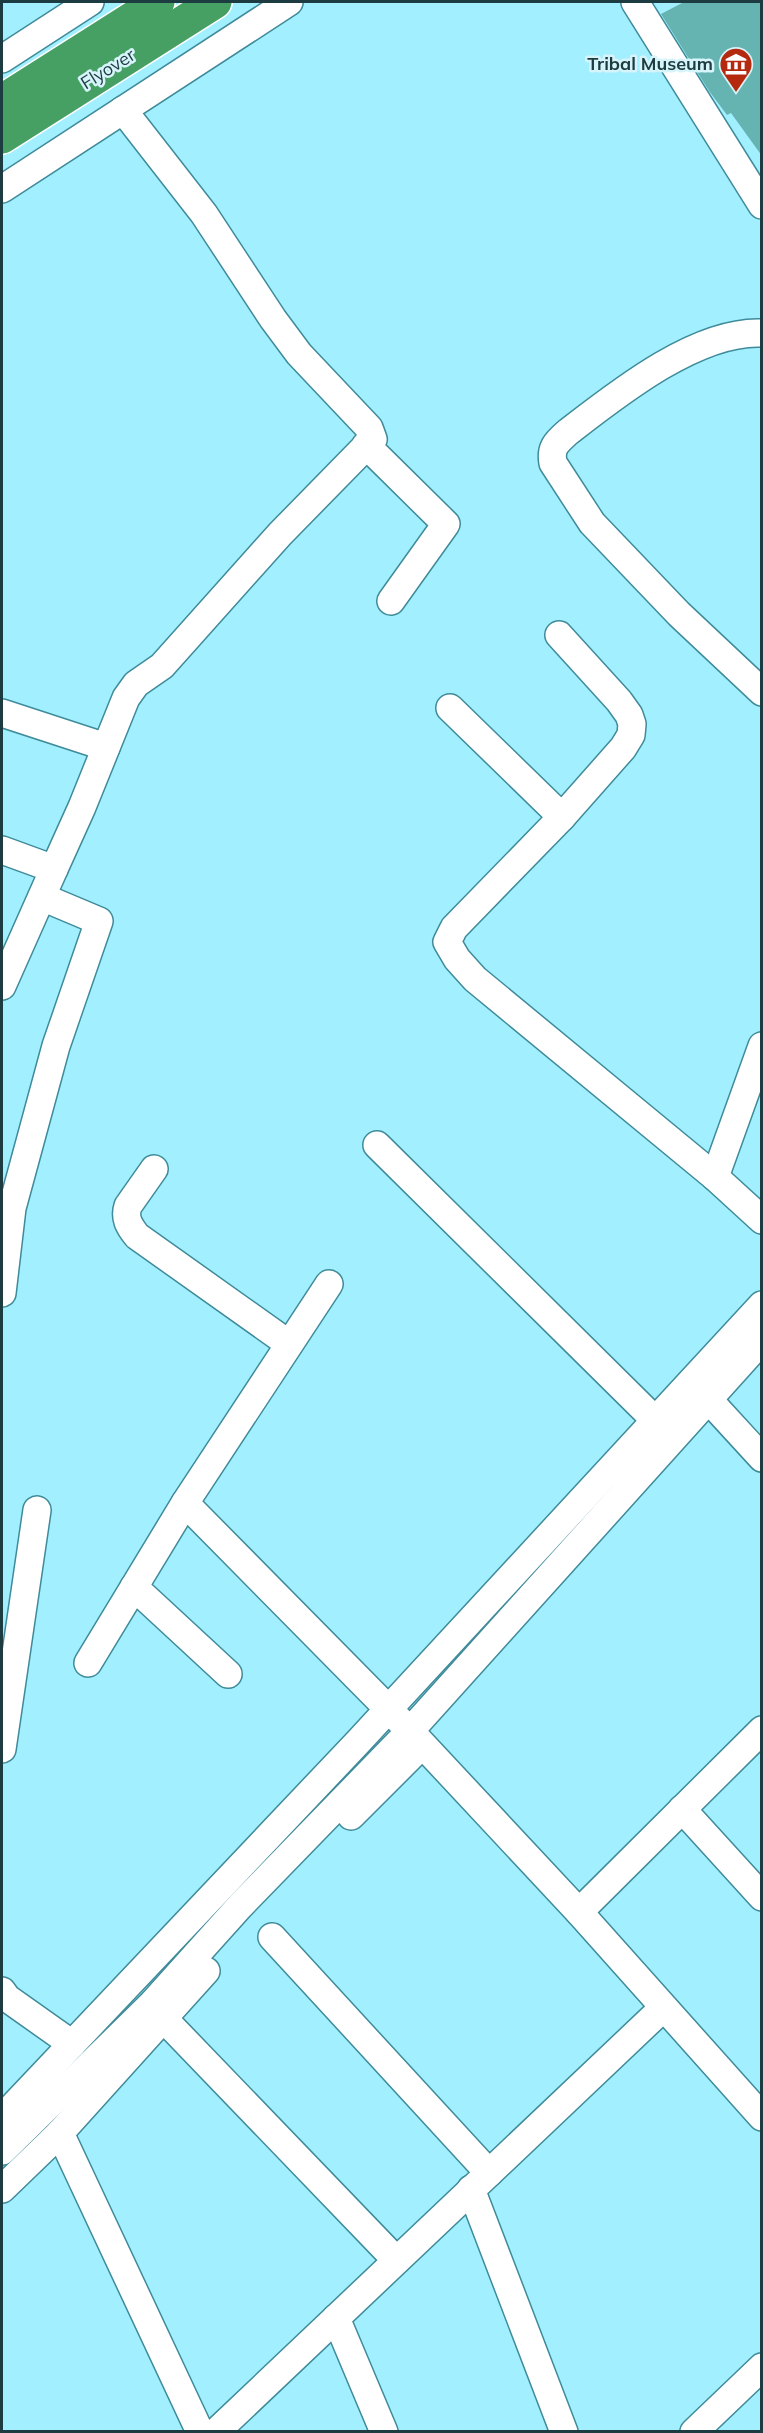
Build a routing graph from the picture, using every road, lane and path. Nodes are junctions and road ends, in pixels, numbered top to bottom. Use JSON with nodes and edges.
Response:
{"nodes":[{"id":1,"x":90,"y":2,"type":"edge"},
{"id":2,"x":158,"y":2,"type":"edge"},
{"id":3,"x":215,"y":2,"type":"edge"},
{"id":4,"x":289,"y":2,"type":"edge"},
{"id":5,"x":635,"y":2,"type":"edge"},
{"id":6,"x":2,"y":59,"type":"edge"},
{"id":7,"x":2,"y":101,"type":"edge"},
{"id":8,"x":123,"y":110,"type":"junction"},
{"id":9,"x":2,"y":137,"type":"edge"},
{"id":10,"x":2,"y":189,"type":"edge"},
{"id":11,"x":762,"y":205,"type":"edge"},
{"id":12,"x":762,"y":333,"type":"edge"},
{"id":13,"x":366,"y":446,"type":"junction"},
{"id":14,"x":391,"y":601,"type":"dead end"},
{"id":15,"x":559,"y":635,"type":"dead end"},
{"id":16,"x":762,"y":692,"type":"edge"},
{"id":17,"x":450,"y":708,"type":"dead end"},
{"id":18,"x":2,"y":713,"type":"edge"},
{"id":19,"x":106,"y":747,"type":"junction"},
{"id":20,"x":562,"y":817,"type":"junction"},
{"id":21,"x":2,"y":850,"type":"edge"},
{"id":22,"x":54,"y":869,"type":"junction"},
{"id":23,"x":42,"y":897,"type":"junction"},
{"id":24,"x":2,"y":986,"type":"edge"},
{"id":25,"x":762,"y":1046,"type":"edge"},
{"id":26,"x":378,"y":1145,"type":"dead end"},
{"id":27,"x":154,"y":1169,"type":"dead end"},
{"id":28,"x":715,"y":1177,"type":"junction"},
{"id":29,"x":762,"y":1220,"type":"edge"},
{"id":30,"x":329,"y":1284,"type":"dead end"},
{"id":31,"x":2,"y":1293,"type":"edge"},
{"id":32,"x":762,"y":1305,"type":"edge"},
{"id":33,"x":762,"y":1340,"type":"edge"},
{"id":34,"x":289,"y":1344,"type":"junction"},
{"id":35,"x":707,"y":1398,"type":"junction"},
{"id":36,"x":655,"y":1420,"type":"junction"},
{"id":37,"x":762,"y":1458,"type":"edge"},
{"id":38,"x":185,"y":1503,"type":"junction"},
{"id":39,"x":38,"y":1510,"type":"dead end"},
{"id":40,"x":134,"y":1587,"type":"junction"},
{"id":41,"x":88,"y":1663,"type":"dead end"},
{"id":42,"x":228,"y":1674,"type":"dead end"},
{"id":43,"x":387,"y":1710,"type":"junction"},
{"id":44,"x":762,"y":1730,"type":"edge"},
{"id":45,"x":416,"y":1738,"type":"junction"},
{"id":46,"x":2,"y":1749,"type":"edge"},
{"id":47,"x":682,"y":1809,"type":"junction"},
{"id":48,"x":762,"y":1897,"type":"edge"},
{"id":49,"x":579,"y":1912,"type":"junction"},
{"id":50,"x":272,"y":1937,"type":"dead end"},
{"id":51,"x":2,"y":1991,"type":"edge"},
{"id":52,"x":663,"y":2008,"type":"junction"},
{"id":53,"x":164,"y":2019,"type":"junction"},
{"id":54,"x":72,"y":2044,"type":"junction"},
{"id":55,"x":762,"y":2117,"type":"edge"},
{"id":56,"x":2,"y":2118,"type":"edge"},
{"id":57,"x":60,"y":2133,"type":"junction"},
{"id":58,"x":2,"y":2151,"type":"edge"},
{"id":59,"x":480,"y":2181,"type":"junction"},
{"id":60,"x":2,"y":2189,"type":"edge"},
{"id":61,"x":396,"y":2260,"type":"junction"},
{"id":62,"x":336,"y":2318,"type":"junction"},
{"id":63,"x":762,"y":2367,"type":"edge"},
{"id":64,"x":200,"y":2432,"type":"edge"},
{"id":65,"x":216,"y":2432,"type":"edge"},
{"id":66,"x":384,"y":2432,"type":"edge"},
{"id":67,"x":564,"y":2432,"type":"edge"},
{"id":68,"x":694,"y":2432,"type":"edge"}],
"edges":[{"from":1,"to":6,"type":"street"},
{"from":2,"to":7,"type":"highway","name":"Flyover"},
{"from":3,"to":9,"type":"highway","name":"Flyover"},
{"from":4,"to":8,"type":"street"},
{"from":5,"to":11,"type":"street"},
{"from":8,"to":10,"type":"street"},
{"from":8,"to":13,"type":"street"},
{"from":12,"to":16,"type":"street"},
{"from":13,"to":14,"type":"street"},
{"from":13,"to":19,"type":"street"},
{"from":15,"to":20,"type":"street"},
{"from":17,"to":20,"type":"street"},
{"from":18,"to":19,"type":"street"},
{"from":19,"to":22,"type":"street"},
{"from":20,"to":28,"type":"street"},
{"from":21,"to":22,"type":"street"},
{"from":22,"to":23,"type":"street"},
{"from":23,"to":24,"type":"street"},
{"from":23,"to":31,"type":"street"},
{"from":25,"to":28,"type":"street"},
{"from":26,"to":36,"type":"street"},
{"from":27,"to":34,"type":"street"},
{"from":28,"to":29,"type":"street"},
{"from":30,"to":34,"type":"street"},
{"from":32,"to":36,"type":"street"},
{"from":33,"to":35,"type":"street"},
{"from":34,"to":38,"type":"street"},
{"from":35,"to":37,"type":"street"},
{"from":35,"to":45,"type":"street"},
{"from":36,"to":43,"type":"street"},
{"from":38,"to":40,"type":"street"},
{"from":38,"to":43,"type":"street"},
{"from":39,"to":46,"type":"street"},
{"from":40,"to":41,"type":"street"},
{"from":40,"to":42,"type":"street"},
{"from":43,"to":45,"type":"street"},
{"from":43,"to":54,"type":"street"},
{"from":44,"to":47,"type":"street"},
{"from":45,"to":49,"type":"street"},
{"from":45,"to":53,"type":"street"},
{"from":45,"to":58,"type":"street"},
{"from":47,"to":48,"type":"street"},
{"from":47,"to":49,"type":"street"},
{"from":49,"to":52,"type":"street"},
{"from":50,"to":59,"type":"street"},
{"from":51,"to":54,"type":"street"},
{"from":52,"to":55,"type":"street"},
{"from":52,"to":59,"type":"street"},
{"from":53,"to":57,"type":"street"},
{"from":53,"to":61,"type":"street"},
{"from":54,"to":56,"type":"street"},
{"from":57,"to":60,"type":"street"},
{"from":57,"to":64,"type":"street"},
{"from":59,"to":61,"type":"street"},
{"from":59,"to":67,"type":"street"},
{"from":61,"to":62,"type":"street"},
{"from":62,"to":65,"type":"street"},
{"from":62,"to":66,"type":"street"},
{"from":63,"to":68,"type":"street"}]}
